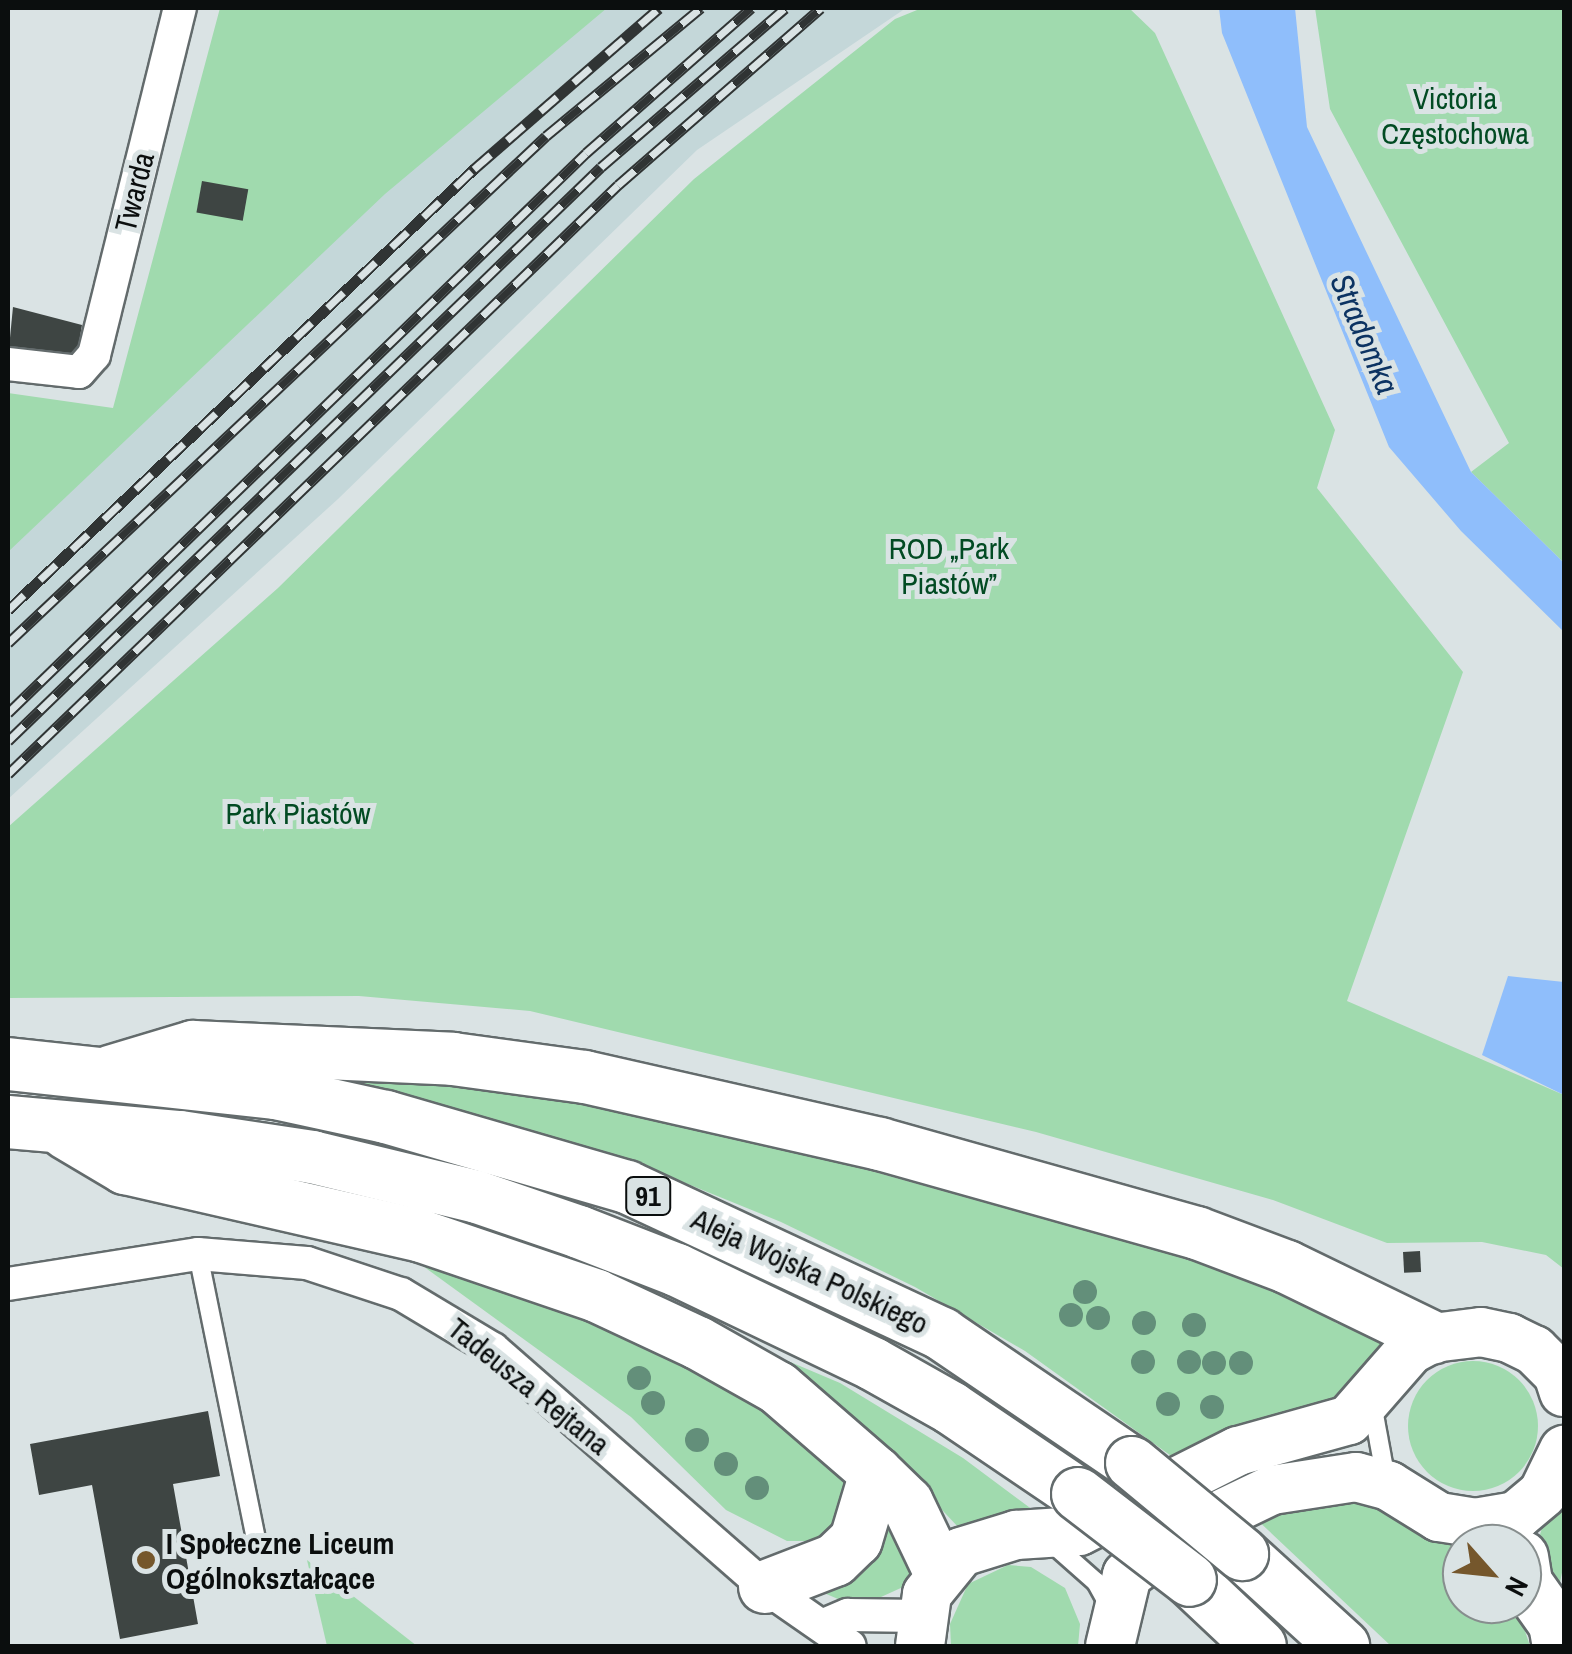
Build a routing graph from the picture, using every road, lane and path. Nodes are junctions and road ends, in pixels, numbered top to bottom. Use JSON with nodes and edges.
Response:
{"nodes":[{"id":1,"x":180,"y":8,"type":"edge"},
{"id":2,"x":8,"y":364,"type":"edge"},
{"id":3,"x":8,"y":1064,"type":"edge"},
{"id":4,"x":110,"y":1072,"type":"junction"},
{"id":5,"x":30,"y":1124,"type":"edge"},
{"id":6,"x":198,"y":1254,"type":"junction"},
{"id":7,"x":8,"y":1284,"type":"edge"},
{"id":8,"x":1432,"y":1338,"type":"junction"},
{"id":9,"x":1558,"y":1372,"type":"edge"},
{"id":10,"x":1373,"y":1398,"type":"junction"},
{"id":11,"x":1564,"y":1450,"type":"edge"},
{"id":12,"x":876,"y":1473,"type":"junction"},
{"id":13,"x":1389,"y":1486,"type":"junction"},
{"id":14,"x":1478,"y":1524,"type":"edge"},
{"id":15,"x":1527,"y":1524,"type":"edge"},
{"id":16,"x":1039,"y":1534,"type":"junction"},
{"id":17,"x":257,"y":1544,"type":"dead end"},
{"id":18,"x":765,"y":1587,"type":"junction"},
{"id":19,"x":1542,"y":1603,"type":"edge"},
{"id":20,"x":927,"y":1611,"type":"edge"},
{"id":21,"x":824,"y":1625,"type":"junction"},
{"id":22,"x":1560,"y":1626,"type":"edge"},
{"id":23,"x":1112,"y":1630,"type":"edge"},
{"id":24,"x":850,"y":1646,"type":"edge"},
{"id":25,"x":1260,"y":1646,"type":"edge"},
{"id":26,"x":1343,"y":1646,"type":"edge"}],
"edges":[{"from":1,"to":2,"type":"street","name":"Twarda"},
{"from":3,"to":4,"type":"main road","name":"Aleja Wojska Polskiego","number":"91"},
{"from":4,"to":8,"type":"main road"},
{"from":4,"to":26,"type":"main road","name":"Aleja Wojska Polskiego","number":"91","bridge":true},
{"from":5,"to":12,"type":"main road"},
{"from":5,"to":25,"type":"main road","name":"Aleja Wojska Polskiego","number":"91","bridge":true},
{"from":6,"to":7,"type":"street","name":"Tadeusza Rejtana"},
{"from":6,"to":17,"type":"lane"},
{"from":6,"to":18,"type":"street","name":"Tadeusza Rejtana"},
{"from":8,"to":9,"type":"main road"},
{"from":8,"to":10,"type":"main road"},
{"from":10,"to":13,"type":"lane"},
{"from":10,"to":16,"type":"main road"},
{"from":11,"to":15,"type":"main road"},
{"from":12,"to":18,"type":"main road"},
{"from":12,"to":20,"type":"main road"},
{"from":13,"to":14,"type":"main road"},
{"from":13,"to":23,"type":"main road"},
{"from":16,"to":20,"type":"main road"},
{"from":16,"to":23,"type":"lane"},
{"from":18,"to":21,"type":"street","name":"Tadeusza Rejtana"},
{"from":19,"to":22,"type":"main road"},
{"from":20,"to":21,"type":"street"},
{"from":21,"to":24,"type":"street","name":"Tadeusza Rejtana"}]}
